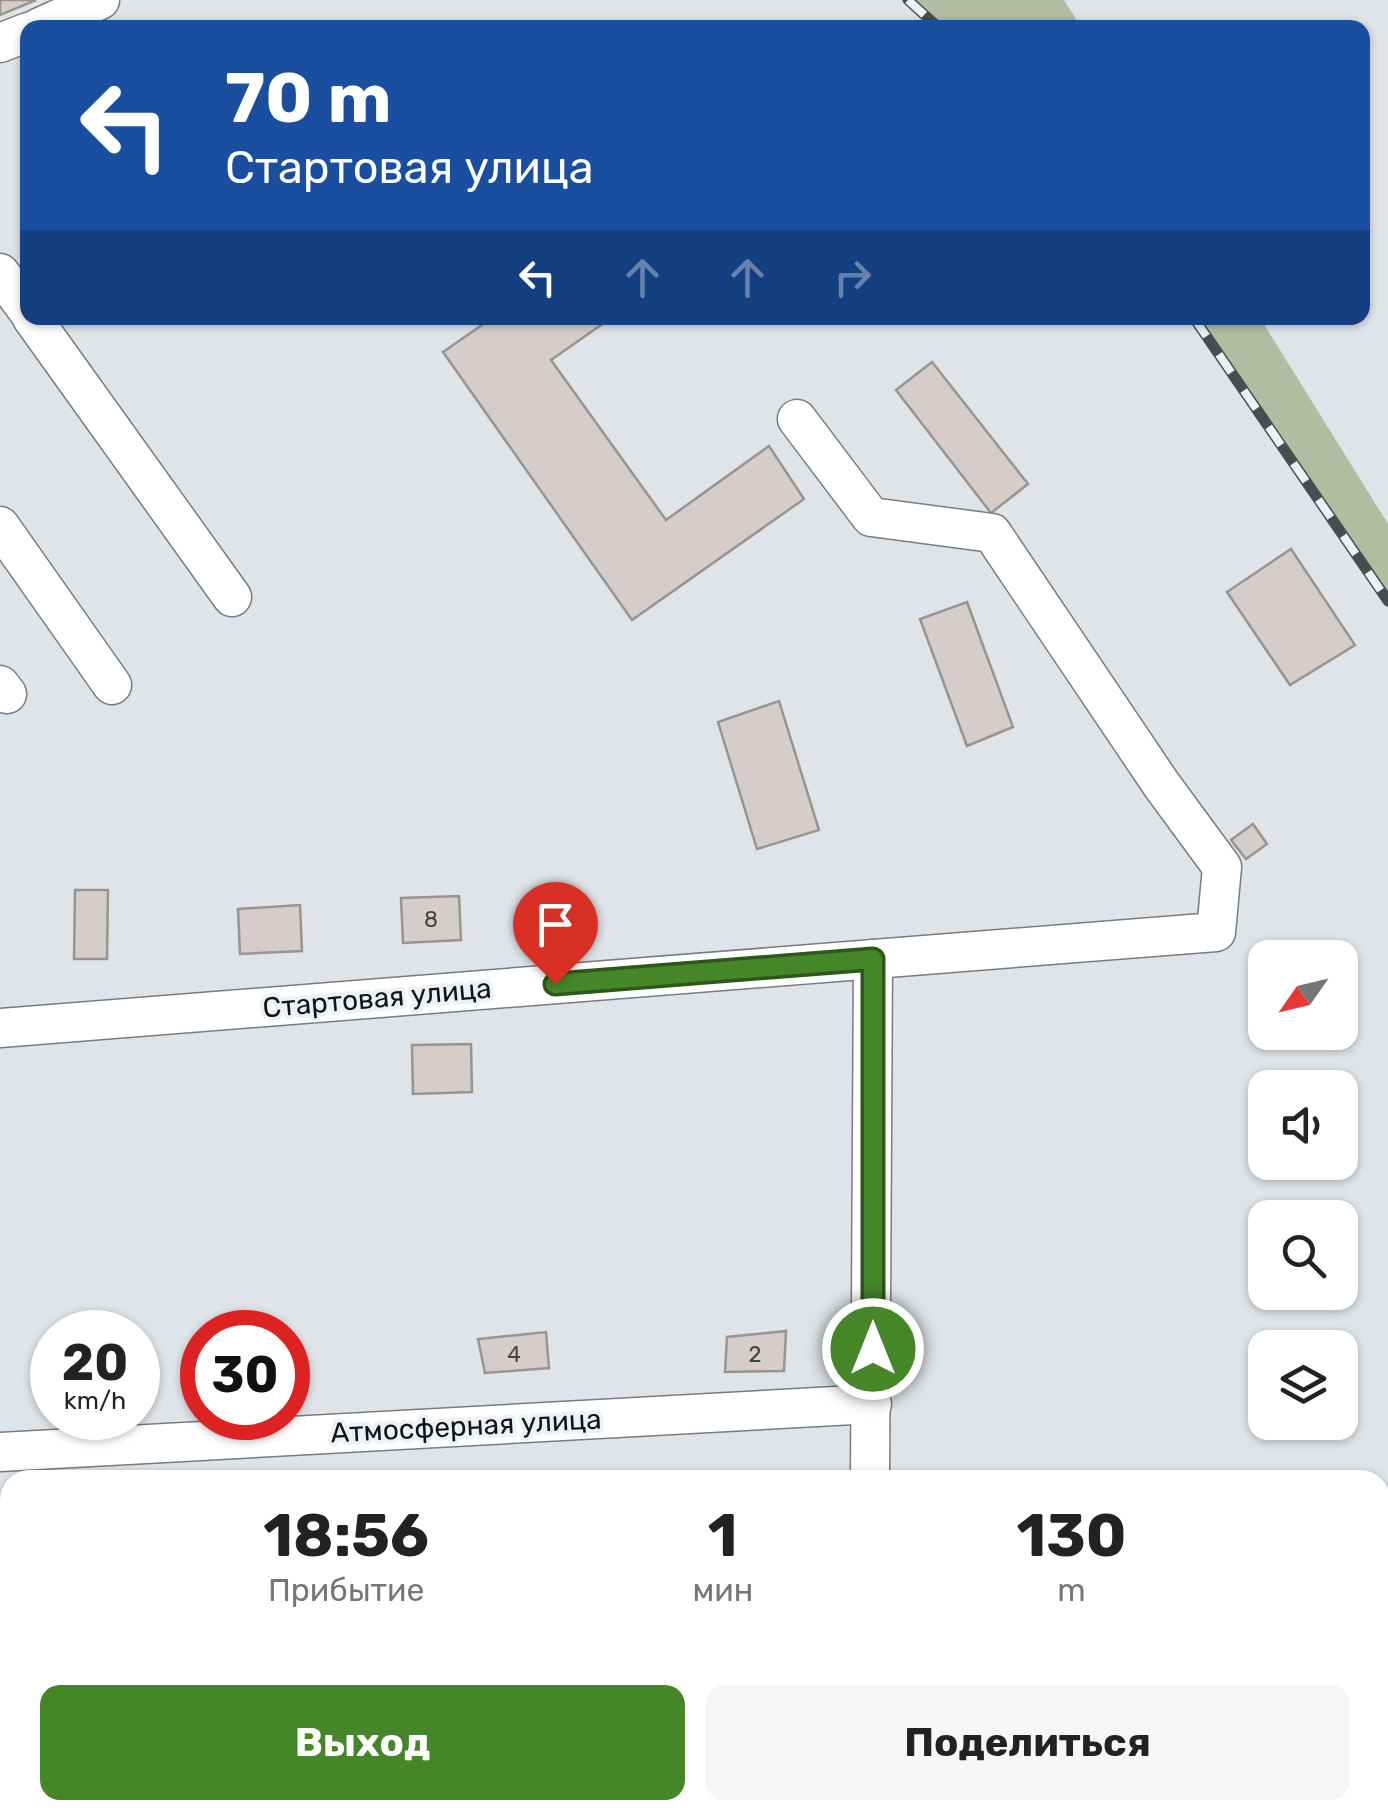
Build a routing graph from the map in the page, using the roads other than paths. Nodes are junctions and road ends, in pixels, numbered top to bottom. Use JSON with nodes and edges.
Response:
{"nodes":[{"id":1,"x":100,"y":0,"type":"edge"},
{"id":2,"x":56,"y":20,"type":"edge"},
{"id":3,"x":0,"y":273,"type":"edge"},
{"id":4,"x":20,"y":300,"type":"edge"},
{"id":5,"x":37,"y":325,"type":"edge"},
{"id":6,"x":797,"y":419,"type":"dead end"},
{"id":7,"x":0,"y":526,"type":"edge"},
{"id":8,"x":232,"y":597,"type":"dead end"},
{"id":9,"x":112,"y":685,"type":"dead end"},
{"id":10,"x":873,"y":959,"type":"junction"},
{"id":11,"x":0,"y":1028,"type":"edge"},
{"id":12,"x":872,"y":1404,"type":"junction"},
{"id":13,"x":0,"y":1452,"type":"edge"},
{"id":14,"x":870,"y":1470,"type":"edge"}],
"edges":[{"from":1,"to":2,"type":"street"},
{"from":3,"to":4,"type":"street"},
{"from":5,"to":8,"type":"street"},
{"from":6,"to":10,"type":"street","name":"Стартовая улица"},
{"from":7,"to":9,"type":"street"},
{"from":10,"to":11,"type":"street","name":"Стартовая улица"},
{"from":10,"to":12,"type":"street"},
{"from":12,"to":13,"type":"street","name":"Атмосферная улица"},
{"from":12,"to":14,"type":"street"}]}
